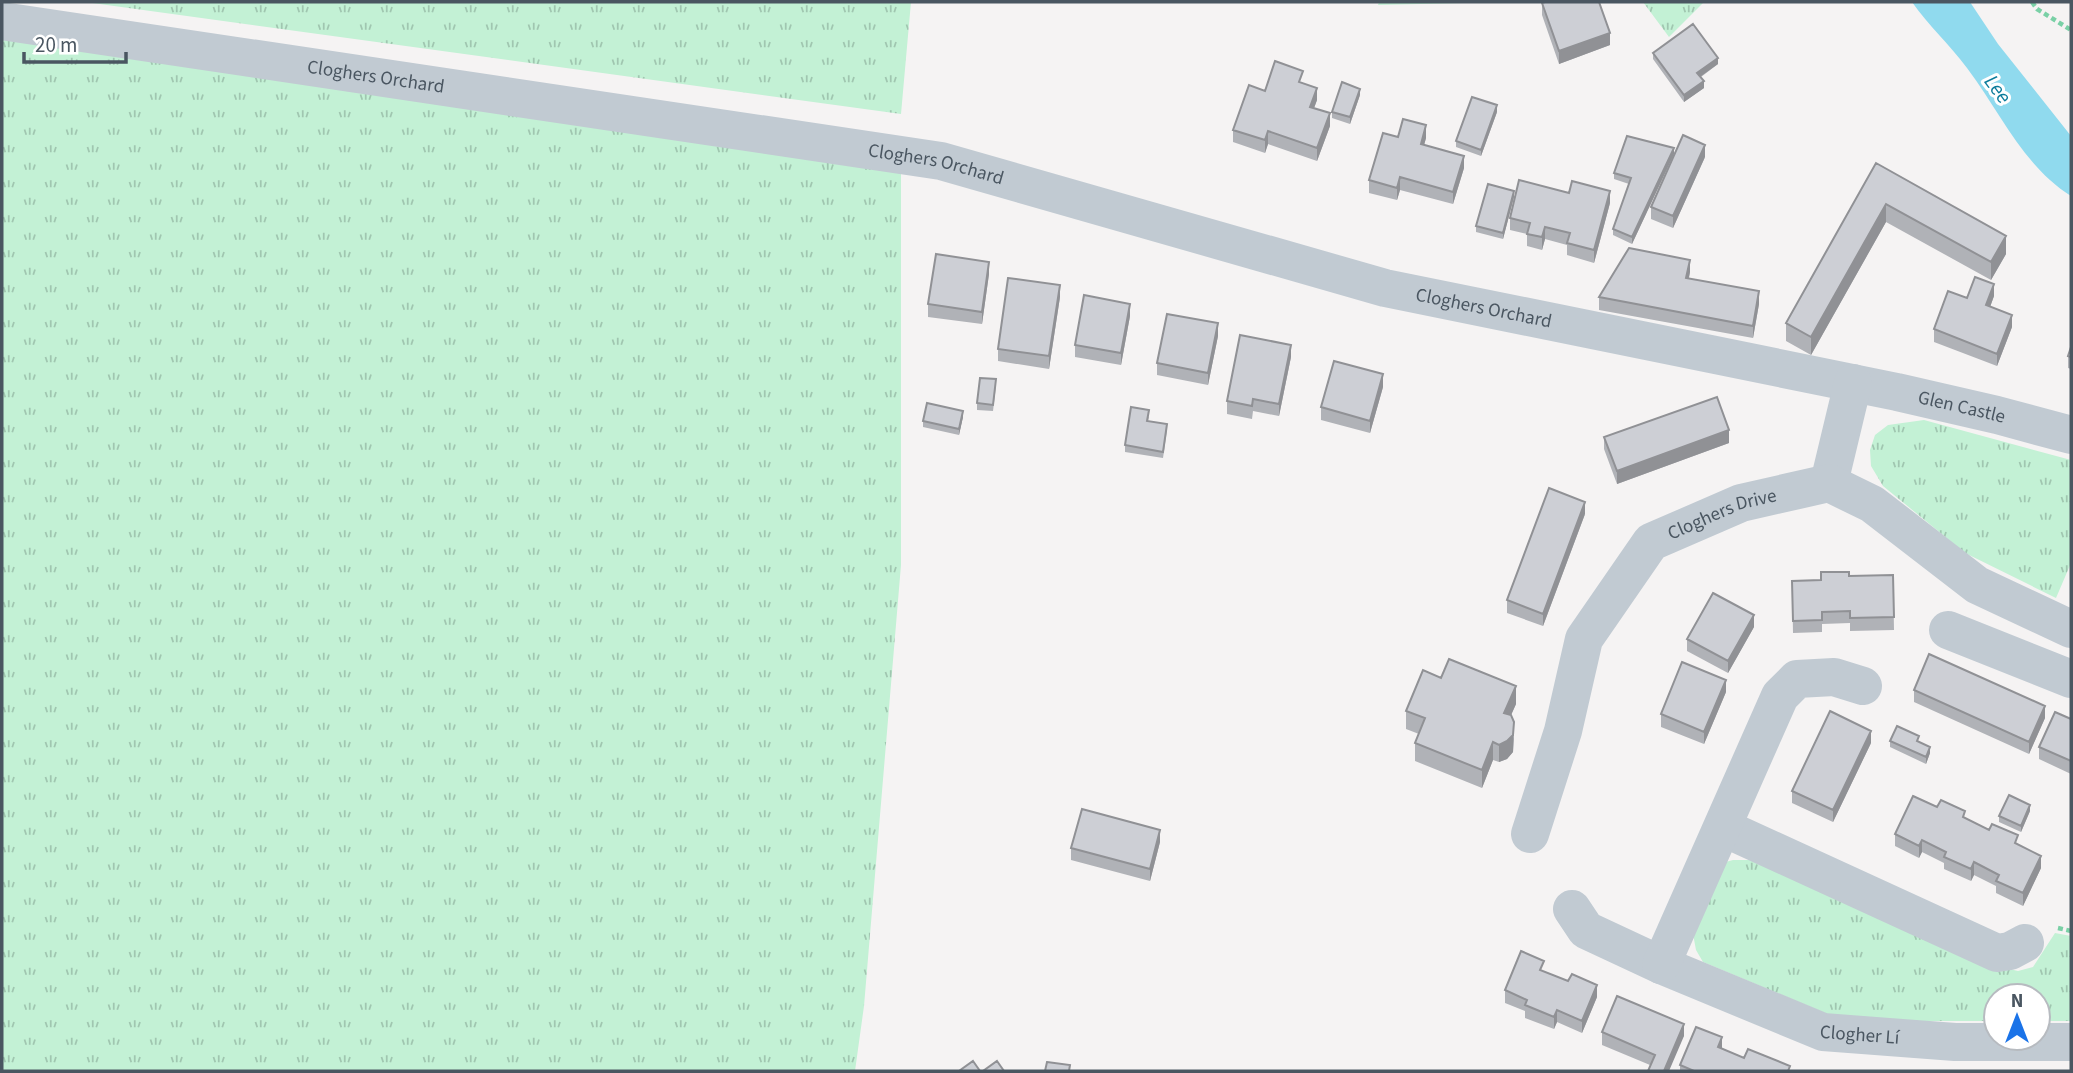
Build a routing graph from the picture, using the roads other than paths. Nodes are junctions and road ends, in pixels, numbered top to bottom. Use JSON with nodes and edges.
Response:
{"nodes":[{"id":1,"x":2,"y":21,"type":"edge"},
{"id":2,"x":1853,"y":383,"type":"junction"},
{"id":3,"x":2071,"y":435,"type":"edge"},
{"id":4,"x":1829,"y":483,"type":"junction"},
{"id":5,"x":2071,"y":629,"type":"edge"},
{"id":6,"x":1948,"y":630,"type":"dead end"},
{"id":7,"x":2071,"y":679,"type":"edge"},
{"id":8,"x":1863,"y":686,"type":"dead end"},
{"id":9,"x":1724,"y":828,"type":"junction"},
{"id":10,"x":1530,"y":834,"type":"dead end"},
{"id":11,"x":1572,"y":909,"type":"dead end"},
{"id":12,"x":2025,"y":943,"type":"dead end"},
{"id":13,"x":1661,"y":965,"type":"junction"},
{"id":14,"x":2071,"y":1042,"type":"edge"}],
"edges":[{"from":1,"to":2,"type":"street","name":"Cloghers Orchard"},
{"from":2,"to":3,"type":"street","name":"Glen Castle"},
{"from":2,"to":4,"type":"street"},
{"from":4,"to":5,"type":"street"},
{"from":4,"to":10,"type":"street","name":"Cloghers Drive"},
{"from":6,"to":7,"type":"street"},
{"from":8,"to":9,"type":"street"},
{"from":9,"to":12,"type":"street"},
{"from":9,"to":13,"type":"street"},
{"from":11,"to":13,"type":"street","name":"Clogher Lí"},
{"from":13,"to":14,"type":"street","name":"Clogher Lí"}]}
